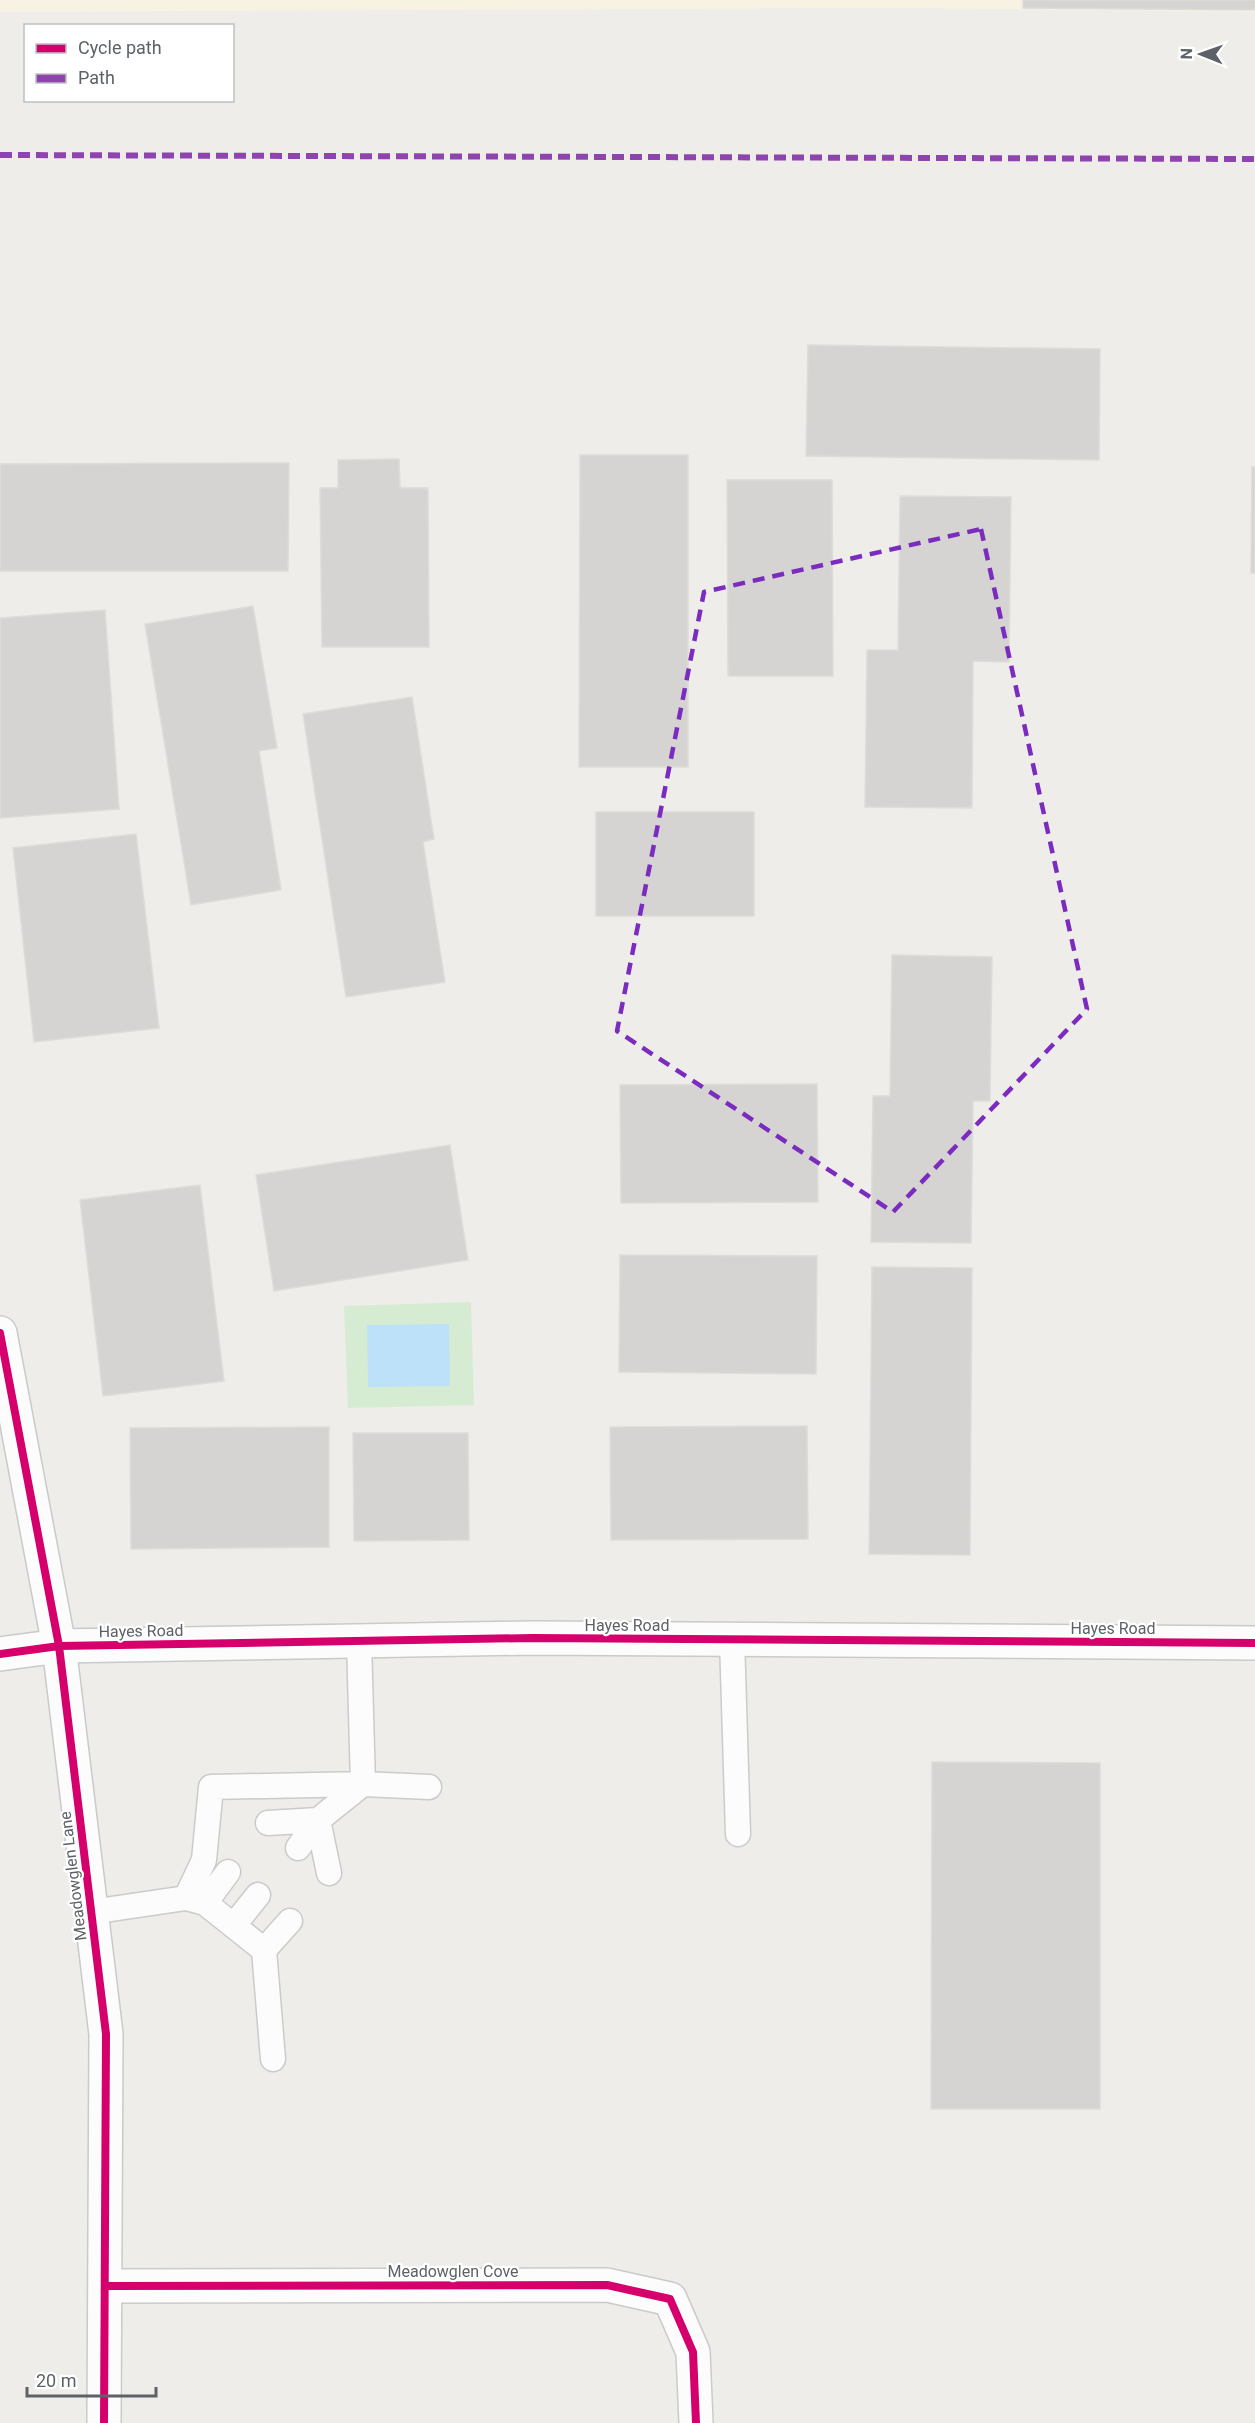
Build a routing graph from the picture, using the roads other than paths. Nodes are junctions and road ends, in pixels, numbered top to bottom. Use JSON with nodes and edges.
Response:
{"nodes":[{"id":1,"x":0,"y":1333,"type":"edge"},
{"id":2,"x":732,"y":1639,"type":"junction"},
{"id":3,"x":359,"y":1641,"type":"junction"},
{"id":4,"x":1255,"y":1642,"type":"edge"},
{"id":5,"x":59,"y":1646,"type":"junction"},
{"id":6,"x":0,"y":1654,"type":"edge"},
{"id":7,"x":363,"y":1784,"type":"junction"},
{"id":8,"x":429,"y":1787,"type":"dead end"},
{"id":9,"x":318,"y":1820,"type":"junction"},
{"id":10,"x":268,"y":1823,"type":"dead end"},
{"id":11,"x":738,"y":1834,"type":"dead end"},
{"id":12,"x":298,"y":1848,"type":"dead end"},
{"id":13,"x":228,"y":1872,"type":"dead end"},
{"id":14,"x":330,"y":1873,"type":"dead end"},
{"id":15,"x":258,"y":1895,"type":"dead end"},
{"id":16,"x":196,"y":1901,"type":"junction"},
{"id":17,"x":91,"y":1912,"type":"junction"},
{"id":18,"x":290,"y":1921,"type":"dead end"},
{"id":19,"x":234,"y":1925,"type":"junction"},
{"id":20,"x":264,"y":1950,"type":"junction"},
{"id":21,"x":273,"y":2059,"type":"dead end"},
{"id":22,"x":106,"y":2286,"type":"junction"},
{"id":23,"x":104,"y":2423,"type":"edge"},
{"id":24,"x":696,"y":2423,"type":"edge"}],
"edges":[{"from":1,"to":5,"type":"street","name":"Meadowglen Lane"},
{"from":2,"to":3,"type":"street","name":"Hayes Road"},
{"from":2,"to":4,"type":"street","name":"Hayes Road"},
{"from":2,"to":11,"type":"lane"},
{"from":3,"to":5,"type":"street","name":"Hayes Road"},
{"from":3,"to":7,"type":"lane"},
{"from":5,"to":6,"type":"street","name":"Hayes Road"},
{"from":5,"to":17,"type":"street","name":"Meadowglen Lane"},
{"from":7,"to":8,"type":"lane"},
{"from":7,"to":9,"type":"lane"},
{"from":7,"to":16,"type":"lane"},
{"from":9,"to":10,"type":"lane"},
{"from":9,"to":12,"type":"lane"},
{"from":9,"to":14,"type":"lane"},
{"from":13,"to":16,"type":"lane"},
{"from":15,"to":19,"type":"lane"},
{"from":16,"to":17,"type":"lane"},
{"from":16,"to":19,"type":"lane"},
{"from":17,"to":22,"type":"street","name":"Meadowglen Lane"},
{"from":18,"to":20,"type":"lane"},
{"from":19,"to":20,"type":"lane"},
{"from":20,"to":21,"type":"lane"},
{"from":22,"to":23,"type":"street","name":"Meadowglen Lane"},
{"from":22,"to":24,"type":"street","name":"Meadowglen Cove"}]}
